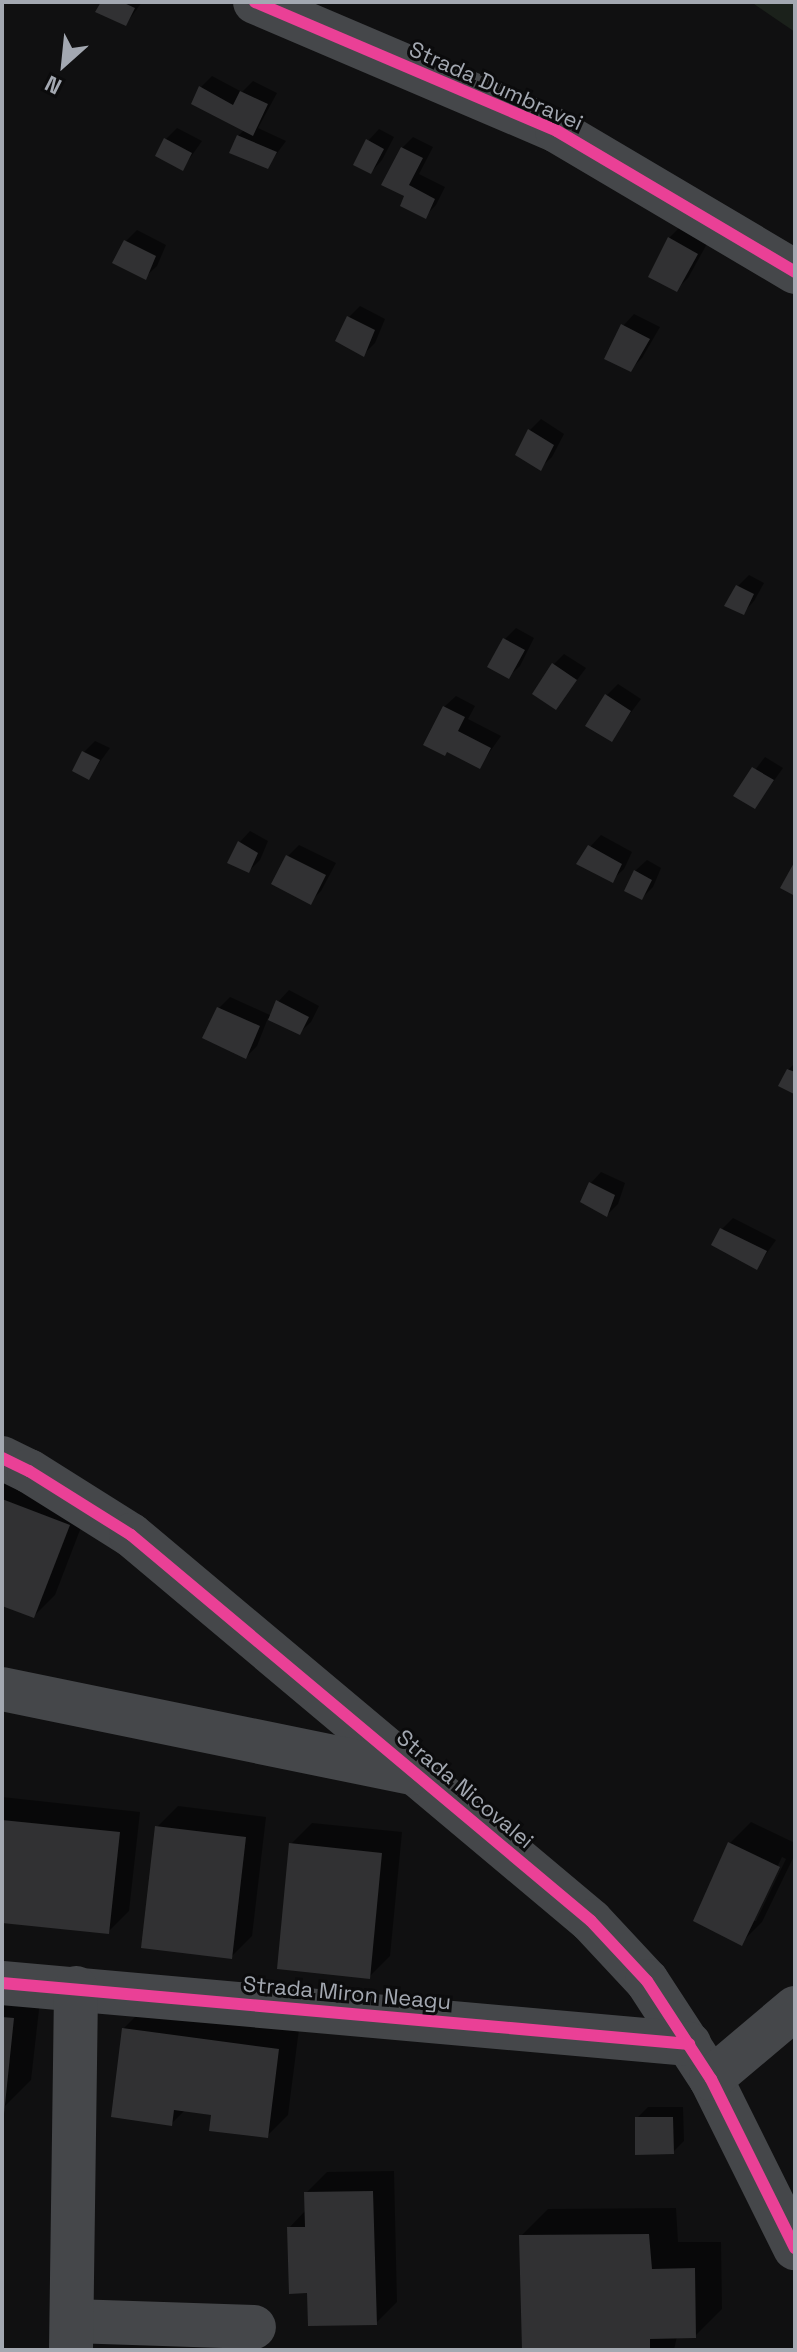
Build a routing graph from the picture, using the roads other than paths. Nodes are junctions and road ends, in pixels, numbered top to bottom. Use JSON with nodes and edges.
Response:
{"nodes":[{"id":1,"x":255,"y":2,"type":"edge"},
{"id":2,"x":795,"y":272,"type":"edge"},
{"id":3,"x":2,"y":1458,"type":"edge"},
{"id":4,"x":2,"y":1689,"type":"edge"},
{"id":5,"x":417,"y":1774,"type":"junction"},
{"id":6,"x":2,"y":1983,"type":"edge"},
{"id":7,"x":76,"y":1988,"type":"junction"},
{"id":8,"x":795,"y":2008,"type":"edge"},
{"id":9,"x":700,"y":2062,"type":"junction"},
{"id":10,"x":795,"y":2248,"type":"edge"},
{"id":11,"x":254,"y":2327,"type":"dead end"},
{"id":12,"x":71,"y":2336,"type":"edge"}],
"edges":[{"from":1,"to":2,"type":"street","name":"Strada Dumbravei"},
{"from":3,"to":5,"type":"street","name":"Strada Nicovalei"},
{"from":4,"to":5,"type":"street"},
{"from":5,"to":9,"type":"street","name":"Strada Nicovalei"},
{"from":6,"to":7,"type":"street","name":"Strada Miron Neagu"},
{"from":7,"to":9,"type":"street","name":"Strada Miron Neagu"},
{"from":7,"to":12,"type":"street"},
{"from":8,"to":9,"type":"street"},
{"from":9,"to":10,"type":"street","name":"Strada Nicovalei"},
{"from":11,"to":12,"type":"street"}]}
